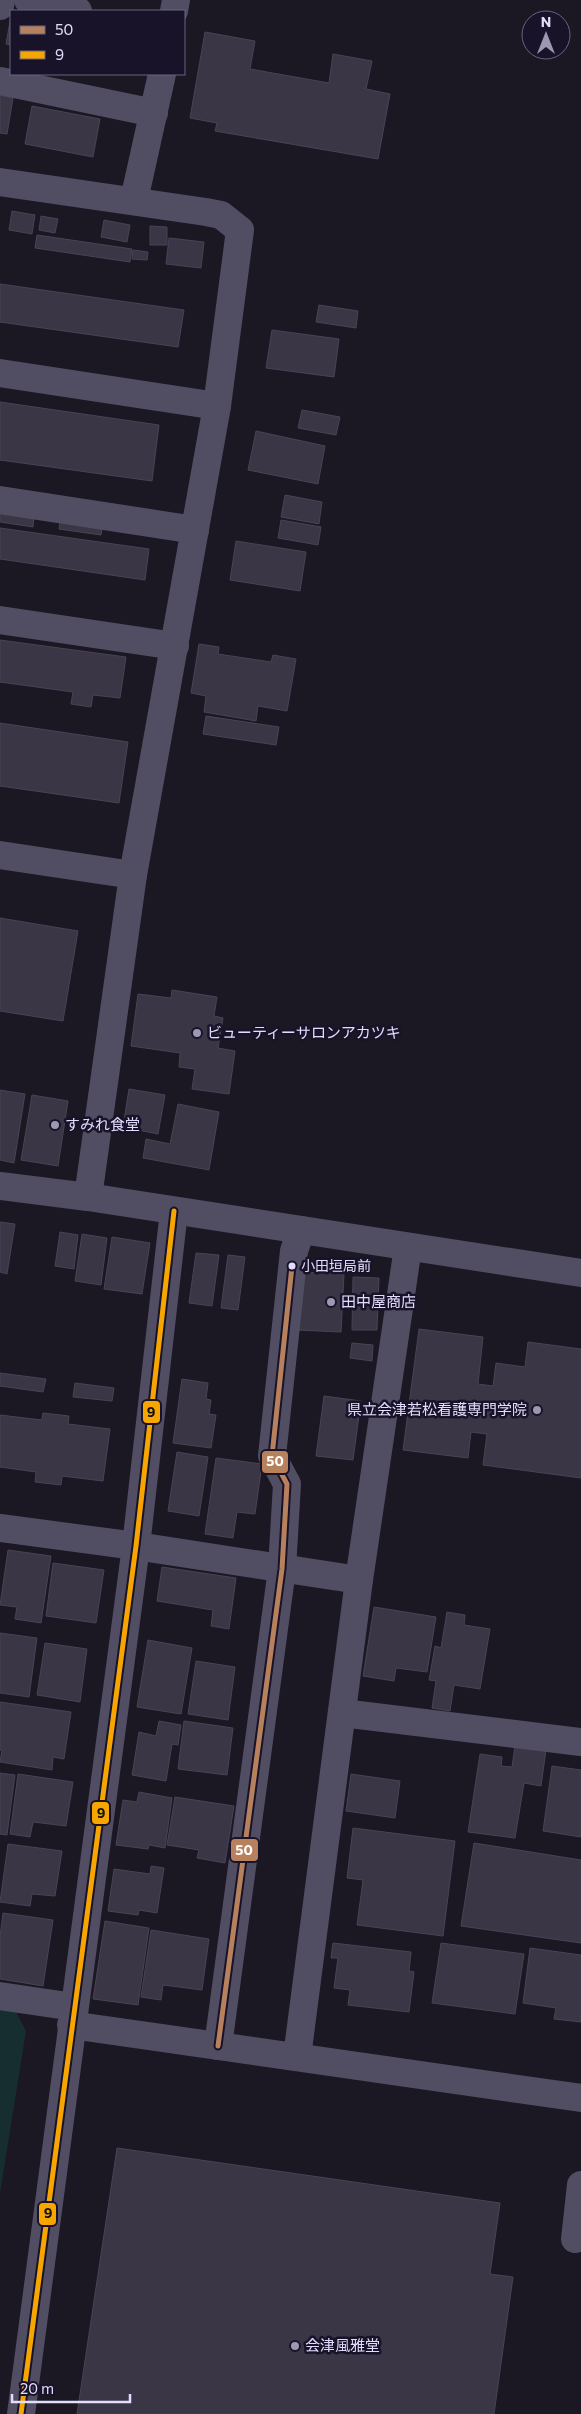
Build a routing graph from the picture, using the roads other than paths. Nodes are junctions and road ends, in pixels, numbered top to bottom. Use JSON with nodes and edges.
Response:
{"nodes":[{"id":1,"x":1,"y":0,"type":"edge"},
{"id":2,"x":28,"y":0,"type":"edge"},
{"id":3,"x":0,"y":6,"type":"edge"},
{"id":4,"x":73,"y":10,"type":"edge"},
{"id":5,"x":162,"y":75,"type":"edge"},
{"id":6,"x":0,"y":81,"type":"edge"},
{"id":7,"x":154,"y":113,"type":"junction"},
{"id":8,"x":0,"y":182,"type":"edge"},
{"id":9,"x":134,"y":200,"type":"junction"},
{"id":10,"x":0,"y":372,"type":"edge"},
{"id":11,"x":217,"y":406,"type":"junction"},
{"id":12,"x":0,"y":500,"type":"edge"},
{"id":13,"x":195,"y":530,"type":"junction"},
{"id":14,"x":0,"y":620,"type":"edge"},
{"id":15,"x":174,"y":646,"type":"junction"},
{"id":16,"x":0,"y":855,"type":"edge"},
{"id":17,"x":133,"y":875,"type":"junction"},
{"id":18,"x":0,"y":1186,"type":"edge"},
{"id":19,"x":88,"y":1197,"type":"junction"},
{"id":20,"x":174,"y":1211,"type":"junction"},
{"id":21,"x":301,"y":1230,"type":"junction"},
{"id":22,"x":408,"y":1247,"type":"junction"},
{"id":23,"x":581,"y":1273,"type":"edge"},
{"id":24,"x":0,"y":1528,"type":"edge"},
{"id":25,"x":136,"y":1546,"type":"junction"},
{"id":26,"x":282,"y":1568,"type":"junction"},
{"id":27,"x":359,"y":1580,"type":"junction"},
{"id":28,"x":342,"y":1713,"type":"junction"},
{"id":29,"x":581,"y":1742,"type":"edge"},
{"id":30,"x":0,"y":1996,"type":"edge"},
{"id":31,"x":72,"y":2016,"type":"junction"},
{"id":32,"x":218,"y":2046,"type":"junction"},
{"id":33,"x":297,"y":2058,"type":"junction"},
{"id":34,"x":581,"y":2098,"type":"edge"},
{"id":35,"x":581,"y":2185,"type":"edge"},
{"id":36,"x":574,"y":2239,"type":"dead end"},
{"id":37,"x":21,"y":2414,"type":"edge"}],
"edges":[{"from":1,"to":3,"type":"street"},
{"from":2,"to":4,"type":"street"},
{"from":5,"to":7,"type":"street"},
{"from":6,"to":7,"type":"street"},
{"from":7,"to":9,"type":"street"},
{"from":8,"to":9,"type":"street"},
{"from":9,"to":11,"type":"street"},
{"from":10,"to":11,"type":"street"},
{"from":11,"to":13,"type":"street"},
{"from":12,"to":13,"type":"street"},
{"from":13,"to":15,"type":"street"},
{"from":14,"to":15,"type":"street"},
{"from":15,"to":17,"type":"street"},
{"from":16,"to":17,"type":"street"},
{"from":17,"to":19,"type":"street"},
{"from":18,"to":19,"type":"street"},
{"from":19,"to":20,"type":"street"},
{"from":20,"to":21,"type":"street"},
{"from":20,"to":25,"type":"street"},
{"from":21,"to":22,"type":"street"},
{"from":21,"to":26,"type":"street"},
{"from":22,"to":23,"type":"street"},
{"from":22,"to":27,"type":"street"},
{"from":24,"to":25,"type":"street"},
{"from":25,"to":26,"type":"street"},
{"from":25,"to":31,"type":"street"},
{"from":26,"to":27,"type":"street"},
{"from":26,"to":32,"type":"street"},
{"from":27,"to":28,"type":"street"},
{"from":28,"to":29,"type":"street"},
{"from":28,"to":33,"type":"street"},
{"from":30,"to":31,"type":"street"},
{"from":31,"to":32,"type":"street"},
{"from":31,"to":37,"type":"street"},
{"from":32,"to":33,"type":"street"},
{"from":33,"to":34,"type":"street"},
{"from":35,"to":36,"type":"street"}]}
